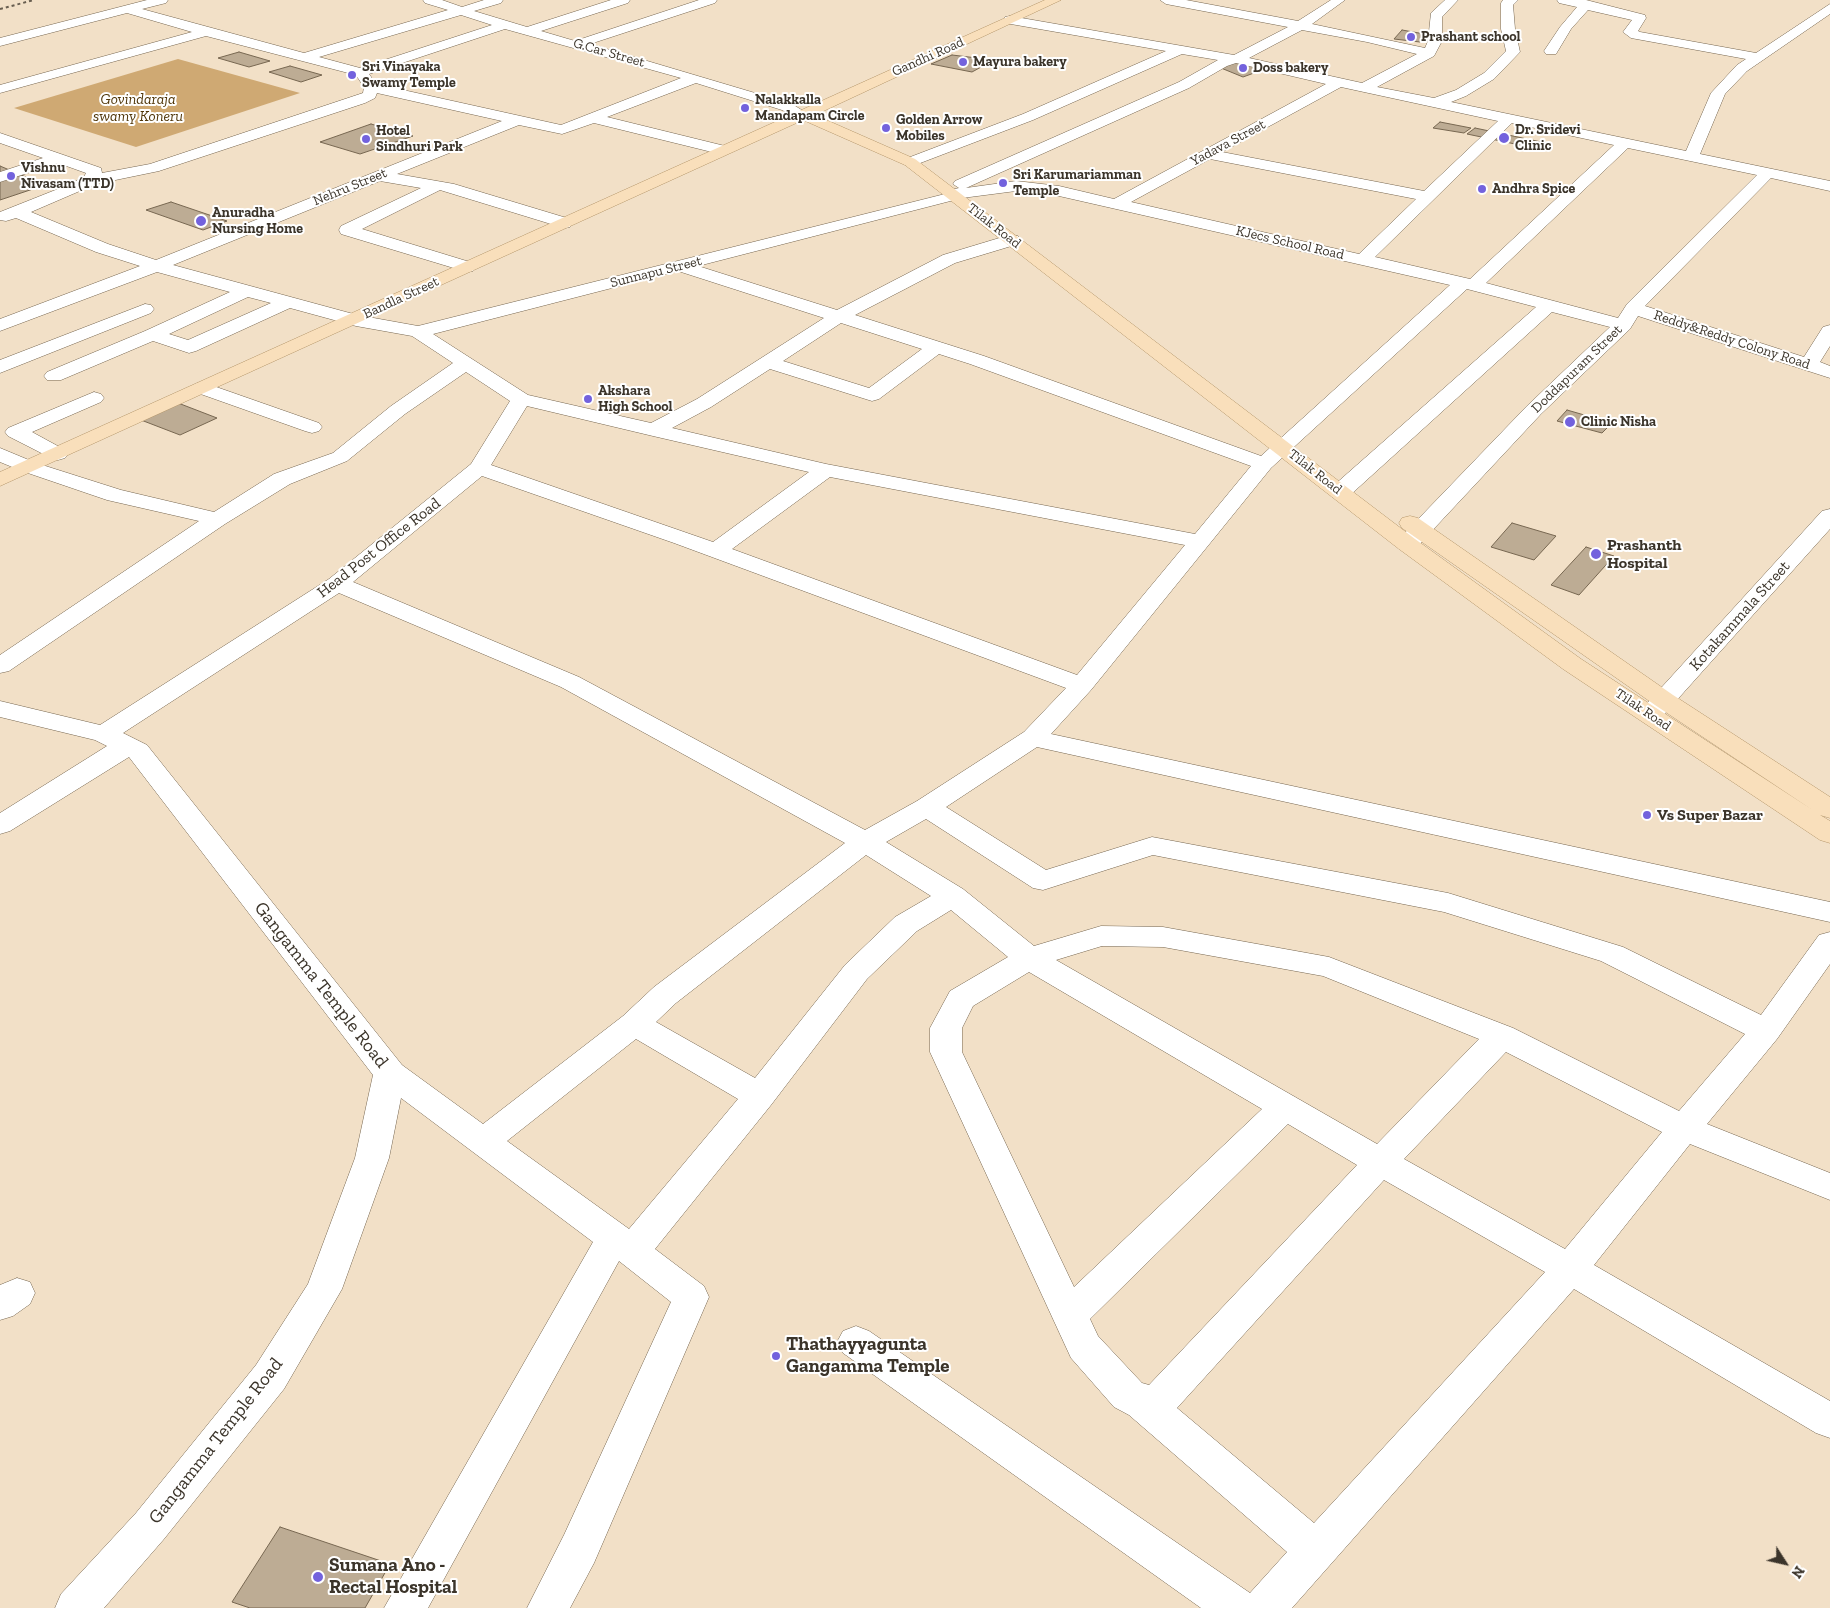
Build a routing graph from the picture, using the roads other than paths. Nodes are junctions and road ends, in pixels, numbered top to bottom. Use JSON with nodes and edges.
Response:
{"nodes":[{"id":1,"x":162,"y":0,"type":"edge"},
{"id":2,"x":430,"y":0,"type":"edge"},
{"id":3,"x":497,"y":0,"type":"edge"},
{"id":4,"x":624,"y":0,"type":"edge"},
{"id":5,"x":711,"y":0,"type":"edge"},
{"id":6,"x":1055,"y":0,"type":"edge"},
{"id":7,"x":1166,"y":0,"type":"edge"},
{"id":8,"x":1339,"y":0,"type":"edge"},
{"id":9,"x":1452,"y":0,"type":"edge"},
{"id":10,"x":1512,"y":0,"type":"edge"},
{"id":11,"x":1563,"y":0,"type":"edge"},
{"id":12,"x":1586,"y":4,"type":"junction"},
{"id":13,"x":128,"y":9,"type":"junction"},
{"id":14,"x":1829,"y":9,"type":"edge"},
{"id":15,"x":462,"y":10,"type":"junction"},
{"id":16,"x":1010,"y":20,"type":"junction"},
{"id":17,"x":505,"y":24,"type":"junction"},
{"id":18,"x":1301,"y":25,"type":"junction"},
{"id":19,"x":528,"y":31,"type":"junction"},
{"id":20,"x":206,"y":32,"type":"junction"},
{"id":21,"x":0,"y":42,"type":"edge"},
{"id":22,"x":578,"y":44,"type":"junction"},
{"id":23,"x":1181,"y":49,"type":"junction"},
{"id":24,"x":1551,"y":51,"type":"dead end"},
{"id":25,"x":1429,"y":53,"type":"junction"},
{"id":26,"x":1757,"y":57,"type":"junction"},
{"id":27,"x":302,"y":58,"type":"junction"},
{"id":28,"x":1236,"y":59,"type":"junction"},
{"id":29,"x":361,"y":72,"type":"junction"},
{"id":30,"x":695,"y":78,"type":"junction"},
{"id":31,"x":1340,"y":82,"type":"junction"},
{"id":32,"x":371,"y":87,"type":"junction"},
{"id":33,"x":1364,"y":88,"type":"junction"},
{"id":34,"x":0,"y":89,"type":"edge"},
{"id":35,"x":1434,"y":102,"type":"junction"},
{"id":36,"x":800,"y":110,"type":"junction"},
{"id":37,"x":592,"y":118,"type":"junction"},
{"id":38,"x":1509,"y":118,"type":"junction"},
{"id":39,"x":517,"y":120,"type":"junction"},
{"id":40,"x":0,"y":138,"type":"edge"},
{"id":41,"x":1625,"y":143,"type":"junction"},
{"id":42,"x":724,"y":150,"type":"junction"},
{"id":43,"x":1208,"y":154,"type":"junction"},
{"id":44,"x":1691,"y":157,"type":"junction"},
{"id":45,"x":58,"y":158,"type":"junction"},
{"id":46,"x":914,"y":160,"type":"junction"},
{"id":47,"x":1768,"y":173,"type":"junction"},
{"id":48,"x":377,"y":176,"type":"junction"},
{"id":49,"x":0,"y":177,"type":"edge"},
{"id":50,"x":91,"y":180,"type":"junction"},
{"id":51,"x":436,"y":186,"type":"junction"},
{"id":52,"x":1830,"y":186,"type":"edge"},
{"id":53,"x":959,"y":191,"type":"junction"},
{"id":54,"x":1428,"y":197,"type":"junction"},
{"id":55,"x":1116,"y":204,"type":"junction"},
{"id":56,"x":8,"y":215,"type":"edge"},
{"id":57,"x":564,"y":223,"type":"junction"},
{"id":58,"x":1012,"y":240,"type":"junction"},
{"id":59,"x":1363,"y":260,"type":"junction"},
{"id":60,"x":156,"y":266,"type":"junction"},
{"id":61,"x":679,"y":266,"type":"junction"},
{"id":62,"x":467,"y":267,"type":"junction"},
{"id":63,"x":1469,"y":284,"type":"junction"},
{"id":64,"x":247,"y":291,"type":"junction"},
{"id":65,"x":288,"y":302,"type":"junction"},
{"id":66,"x":1548,"y":306,"type":"junction"},
{"id":67,"x":1633,"y":308,"type":"junction"},
{"id":68,"x":145,"y":309,"type":"dead end"},
{"id":69,"x":840,"y":316,"type":"junction"},
{"id":70,"x":356,"y":320,"type":"junction"},
{"id":71,"x":1623,"y":324,"type":"junction"},
{"id":72,"x":0,"y":325,"type":"edge"},
{"id":73,"x":1830,"y":331,"type":"edge"},
{"id":74,"x":418,"y":332,"type":"junction"},
{"id":75,"x":152,"y":335,"type":"junction"},
{"id":76,"x":936,"y":347,"type":"junction"},
{"id":77,"x":767,"y":362,"type":"junction"},
{"id":78,"x":466,"y":363,"type":"junction"},
{"id":79,"x":1809,"y":365,"type":"junction"},
{"id":80,"x":0,"y":367,"type":"edge"},
{"id":81,"x":1830,"y":372,"type":"edge"},
{"id":82,"x":54,"y":376,"type":"dead end"},
{"id":83,"x":202,"y":388,"type":"junction"},
{"id":84,"x":94,"y":398,"type":"dead end"},
{"id":85,"x":522,"y":399,"type":"junction"},
{"id":86,"x":312,"y":427,"type":"dead end"},
{"id":87,"x":653,"y":430,"type":"junction"},
{"id":88,"x":1287,"y":441,"type":"junction"},
{"id":89,"x":0,"y":454,"type":"edge"},
{"id":90,"x":58,"y":454,"type":"junction"},
{"id":91,"x":1264,"y":464,"type":"junction"},
{"id":92,"x":29,"y":467,"type":"junction"},
{"id":93,"x":479,"y":468,"type":"junction"},
{"id":94,"x":826,"y":470,"type":"junction"},
{"id":95,"x":0,"y":480,"type":"edge"},
{"id":96,"x":1346,"y":486,"type":"junction"},
{"id":97,"x":1830,"y":516,"type":"edge"},
{"id":98,"x":217,"y":519,"type":"junction"},
{"id":99,"x":1413,"y":537,"type":"junction"},
{"id":100,"x":1198,"y":541,"type":"junction"},
{"id":101,"x":716,"y":550,"type":"junction"},
{"id":102,"x":338,"y":584,"type":"junction"},
{"id":103,"x":0,"y":666,"type":"edge"},
{"id":104,"x":1082,"y":684,"type":"junction"},
{"id":105,"x":1657,"y":707,"type":"junction"},
{"id":106,"x":0,"y":708,"type":"edge"},
{"id":107,"x":1033,"y":738,"type":"junction"},
{"id":108,"x":115,"y":739,"type":"junction"},
{"id":109,"x":927,"y":807,"type":"junction"},
{"id":110,"x":1830,"y":809,"type":"edge"},
{"id":111,"x":0,"y":825,"type":"edge"},
{"id":112,"x":1830,"y":834,"type":"edge"},
{"id":113,"x":865,"y":842,"type":"junction"},
{"id":114,"x":953,"y":896,"type":"junction"},
{"id":115,"x":1830,"y":912,"type":"edge"},
{"id":116,"x":1830,"y":942,"type":"edge"},
{"id":117,"x":1029,"y":958,"type":"junction"},
{"id":118,"x":634,"y":1024,"type":"junction"},
{"id":119,"x":1766,"y":1031,"type":"junction"},
{"id":120,"x":1502,"y":1036,"type":"junction"},
{"id":121,"x":390,"y":1073,"type":"junction"},
{"id":122,"x":759,"y":1096,"type":"junction"},
{"id":123,"x":1286,"y":1106,"type":"junction"},
{"id":124,"x":1684,"y":1128,"type":"junction"},
{"id":125,"x":483,"y":1142,"type":"junction"},
{"id":126,"x":1380,"y":1162,"type":"junction"},
{"id":127,"x":1830,"y":1187,"type":"edge"},
{"id":128,"x":623,"y":1245,"type":"junction"},
{"id":129,"x":1570,"y":1269,"type":"junction"},
{"id":130,"x":1070,"y":1315,"type":"junction"},
{"id":131,"x":856,"y":1342,"type":"dead end"},
{"id":132,"x":1143,"y":1403,"type":"junction"},
{"id":133,"x":1830,"y":1421,"type":"edge"},
{"id":134,"x":1316,"y":1552,"type":"junction"},
{"id":135,"x":76,"y":1608,"type":"edge"},
{"id":136,"x":405,"y":1608,"type":"edge"},
{"id":137,"x":548,"y":1608,"type":"edge"},
{"id":138,"x":1236,"y":1608,"type":"edge"},
{"id":139,"x":1264,"y":1608,"type":"edge"}],
"edges":[{"from":1,"to":13,"type":"street"},
{"from":2,"to":15,"type":"street","name":"G.Car Street"},
{"from":3,"to":15,"type":"street"},
{"from":4,"to":19,"type":"street"},
{"from":5,"to":22,"type":"street"},
{"from":6,"to":16,"type":"main road","name":"Gandhi Road"},
{"from":7,"to":18,"type":"street"},
{"from":8,"to":18,"type":"street"},
{"from":9,"to":25,"type":"street"},
{"from":10,"to":35,"type":"street"},
{"from":11,"to":12,"type":"street"},
{"from":12,"to":24,"type":"street"},
{"from":12,"to":26,"type":"street"},
{"from":13,"to":20,"type":"street"},
{"from":13,"to":21,"type":"street"},
{"from":14,"to":26,"type":"street"},
{"from":15,"to":17,"type":"street","name":"G.Car Street"},
{"from":15,"to":27,"type":"street"},
{"from":16,"to":23,"type":"street"},
{"from":16,"to":36,"type":"main road","name":"Gandhi Road"},
{"from":17,"to":19,"type":"street","name":"G.Car Street"},
{"from":17,"to":29,"type":"street"},
{"from":18,"to":25,"type":"street"},
{"from":18,"to":28,"type":"street"},
{"from":19,"to":22,"type":"street","name":"G.Car Street"},
{"from":20,"to":27,"type":"street"},
{"from":20,"to":34,"type":"street"},
{"from":22,"to":30,"type":"street","name":"G.Car Street"},
{"from":23,"to":28,"type":"street"},
{"from":23,"to":46,"type":"street"},
{"from":25,"to":33,"type":"street"},
{"from":26,"to":44,"type":"street"},
{"from":27,"to":29,"type":"street"},
{"from":28,"to":31,"type":"street"},
{"from":28,"to":53,"type":"street"},
{"from":29,"to":32,"type":"street"},
{"from":30,"to":36,"type":"street","name":"G.Car Street"},
{"from":30,"to":37,"type":"street"},
{"from":31,"to":33,"type":"street"},
{"from":31,"to":43,"type":"street","name":"Yadava Street"},
{"from":32,"to":39,"type":"street"},
{"from":32,"to":50,"type":"street"},
{"from":33,"to":35,"type":"street"},
{"from":35,"to":38,"type":"street"},
{"from":36,"to":42,"type":"main road","name":"Bandla Street"},
{"from":36,"to":46,"type":"main road","name":"Tilak Road"},
{"from":37,"to":39,"type":"street"},
{"from":37,"to":42,"type":"street"},
{"from":38,"to":41,"type":"street"},
{"from":38,"to":54,"type":"street"},
{"from":39,"to":48,"type":"street","name":"Nehru Street"},
{"from":40,"to":45,"type":"street"},
{"from":41,"to":44,"type":"street"},
{"from":41,"to":63,"type":"street"},
{"from":42,"to":57,"type":"main road","name":"Bandla Street"},
{"from":43,"to":54,"type":"street"},
{"from":43,"to":55,"type":"street","name":"Yadava Street"},
{"from":44,"to":47,"type":"street"},
{"from":45,"to":49,"type":"street"},
{"from":45,"to":50,"type":"street"},
{"from":46,"to":53,"type":"main road","name":"Tilak Road"},
{"from":47,"to":52,"type":"street"},
{"from":47,"to":67,"type":"street","name":"Doddapuram Street"},
{"from":48,"to":51,"type":"street"},
{"from":48,"to":60,"type":"street","name":"Nehru Street"},
{"from":50,"to":56,"type":"street"},
{"from":51,"to":57,"type":"street"},
{"from":51,"to":62,"type":"street"},
{"from":53,"to":55,"type":"street","name":"KJecs School Road"},
{"from":53,"to":58,"type":"main road","name":"Tilak Road"},
{"from":53,"to":61,"type":"street","name":"Sunnapu Street"},
{"from":53,"to":88,"type":"main road","name":"Tilak Road"},
{"from":54,"to":59,"type":"street"},
{"from":55,"to":59,"type":"street","name":"KJecs School Road"},
{"from":56,"to":60,"type":"street","name":"Sunnapu Street"},
{"from":57,"to":62,"type":"main road","name":"Bandla Street"},
{"from":58,"to":69,"type":"street"},
{"from":58,"to":88,"type":"main road","name":"Tilak Road"},
{"from":59,"to":63,"type":"street","name":"KJecs School Road"},
{"from":60,"to":64,"type":"street","name":"Sunnapu Street"},
{"from":60,"to":72,"type":"street","name":"Nehru Street"},
{"from":61,"to":69,"type":"street"},
{"from":61,"to":74,"type":"street","name":"Sunnapu Street"},
{"from":62,"to":70,"type":"main road","name":"Bandla Street"},
{"from":63,"to":66,"type":"street","name":"KJecs School Road"},
{"from":63,"to":88,"type":"street"},
{"from":64,"to":65,"type":"street","name":"Sunnapu Street"},
{"from":64,"to":75,"type":"street"},
{"from":65,"to":70,"type":"street","name":"Sunnapu Street"},
{"from":65,"to":75,"type":"street"},
{"from":66,"to":71,"type":"street","name":"KJecs School Road"},
{"from":66,"to":96,"type":"street"},
{"from":67,"to":71,"type":"street","name":"Doddapuram Street"},
{"from":67,"to":79,"type":"street","name":"Reddy&Reddy Colony Road"},
{"from":68,"to":80,"type":"street"},
{"from":69,"to":76,"type":"street"},
{"from":69,"to":77,"type":"street"},
{"from":70,"to":74,"type":"street","name":"Sunnapu Street"},
{"from":70,"to":83,"type":"main road","name":"Bandla Street"},
{"from":71,"to":99,"type":"street","name":"Doddapuram Street"},
{"from":73,"to":79,"type":"street"},
{"from":74,"to":78,"type":"street"},
{"from":75,"to":82,"type":"street"},
{"from":76,"to":77,"type":"street"},
{"from":76,"to":91,"type":"street"},
{"from":77,"to":87,"type":"street"},
{"from":78,"to":85,"type":"street"},
{"from":78,"to":98,"type":"street"},
{"from":79,"to":81,"type":"street","name":"Reddy&Reddy Colony Road"},
{"from":83,"to":86,"type":"street"},
{"from":83,"to":90,"type":"main road","name":"Bandla Street"},
{"from":84,"to":90,"type":"street"},
{"from":85,"to":87,"type":"street"},
{"from":85,"to":93,"type":"street","name":"Head Post Office Road"},
{"from":87,"to":94,"type":"street"},
{"from":88,"to":91,"type":"street"},
{"from":88,"to":96,"type":"main road","name":"Tilak Road"},
{"from":89,"to":92,"type":"street"},
{"from":90,"to":92,"type":"main road","name":"Bandla Street"},
{"from":91,"to":100,"type":"street"},
{"from":92,"to":95,"type":"main road","name":"Bandla Street"},
{"from":92,"to":98,"type":"street"},
{"from":93,"to":101,"type":"street"},
{"from":93,"to":102,"type":"street","name":"Head Post Office Road"},
{"from":94,"to":100,"type":"street"},
{"from":94,"to":101,"type":"street"},
{"from":96,"to":99,"type":"main road","name":"Tilak Road"},
{"from":97,"to":105,"type":"street","name":"Kotakammala Street"},
{"from":98,"to":103,"type":"street"},
{"from":99,"to":105,"type":"main road","name":"Tilak Road"},
{"from":100,"to":104,"type":"street"},
{"from":101,"to":104,"type":"street"},
{"from":102,"to":108,"type":"street","name":"Head Post Office Road"},
{"from":102,"to":113,"type":"street"},
{"from":104,"to":107,"type":"street"},
{"from":105,"to":110,"type":"main road","name":"Tilak Road"},
{"from":105,"to":112,"type":"main road","name":"Tilak Road"},
{"from":106,"to":108,"type":"street","name":"Gangamma Temple Road"},
{"from":107,"to":109,"type":"street"},
{"from":107,"to":115,"type":"street"},
{"from":108,"to":111,"type":"street","name":"Head Post Office Road"},
{"from":108,"to":121,"type":"street","name":"Gangamma Temple Road"},
{"from":109,"to":113,"type":"street"},
{"from":109,"to":119,"type":"street"},
{"from":113,"to":114,"type":"street"},
{"from":113,"to":118,"type":"street"},
{"from":114,"to":117,"type":"street"},
{"from":114,"to":122,"type":"street"},
{"from":116,"to":119,"type":"street"},
{"from":117,"to":120,"type":"street"},
{"from":117,"to":123,"type":"street"},
{"from":117,"to":130,"type":"street"},
{"from":118,"to":122,"type":"street"},
{"from":118,"to":125,"type":"street"},
{"from":119,"to":124,"type":"street"},
{"from":120,"to":124,"type":"street"},
{"from":120,"to":126,"type":"street"},
{"from":121,"to":125,"type":"street"},
{"from":121,"to":135,"type":"street","name":"Gangamma Temple Road"},
{"from":122,"to":128,"type":"street"},
{"from":123,"to":126,"type":"street"},
{"from":123,"to":130,"type":"street"},
{"from":124,"to":127,"type":"street"},
{"from":124,"to":129,"type":"street"},
{"from":125,"to":128,"type":"street"},
{"from":126,"to":129,"type":"street"},
{"from":126,"to":132,"type":"street"},
{"from":128,"to":136,"type":"street"},
{"from":128,"to":137,"type":"street"},
{"from":129,"to":133,"type":"street"},
{"from":129,"to":134,"type":"street"},
{"from":130,"to":132,"type":"street"},
{"from":131,"to":138,"type":"street"},
{"from":132,"to":134,"type":"street"},
{"from":134,"to":139,"type":"street"}]}
